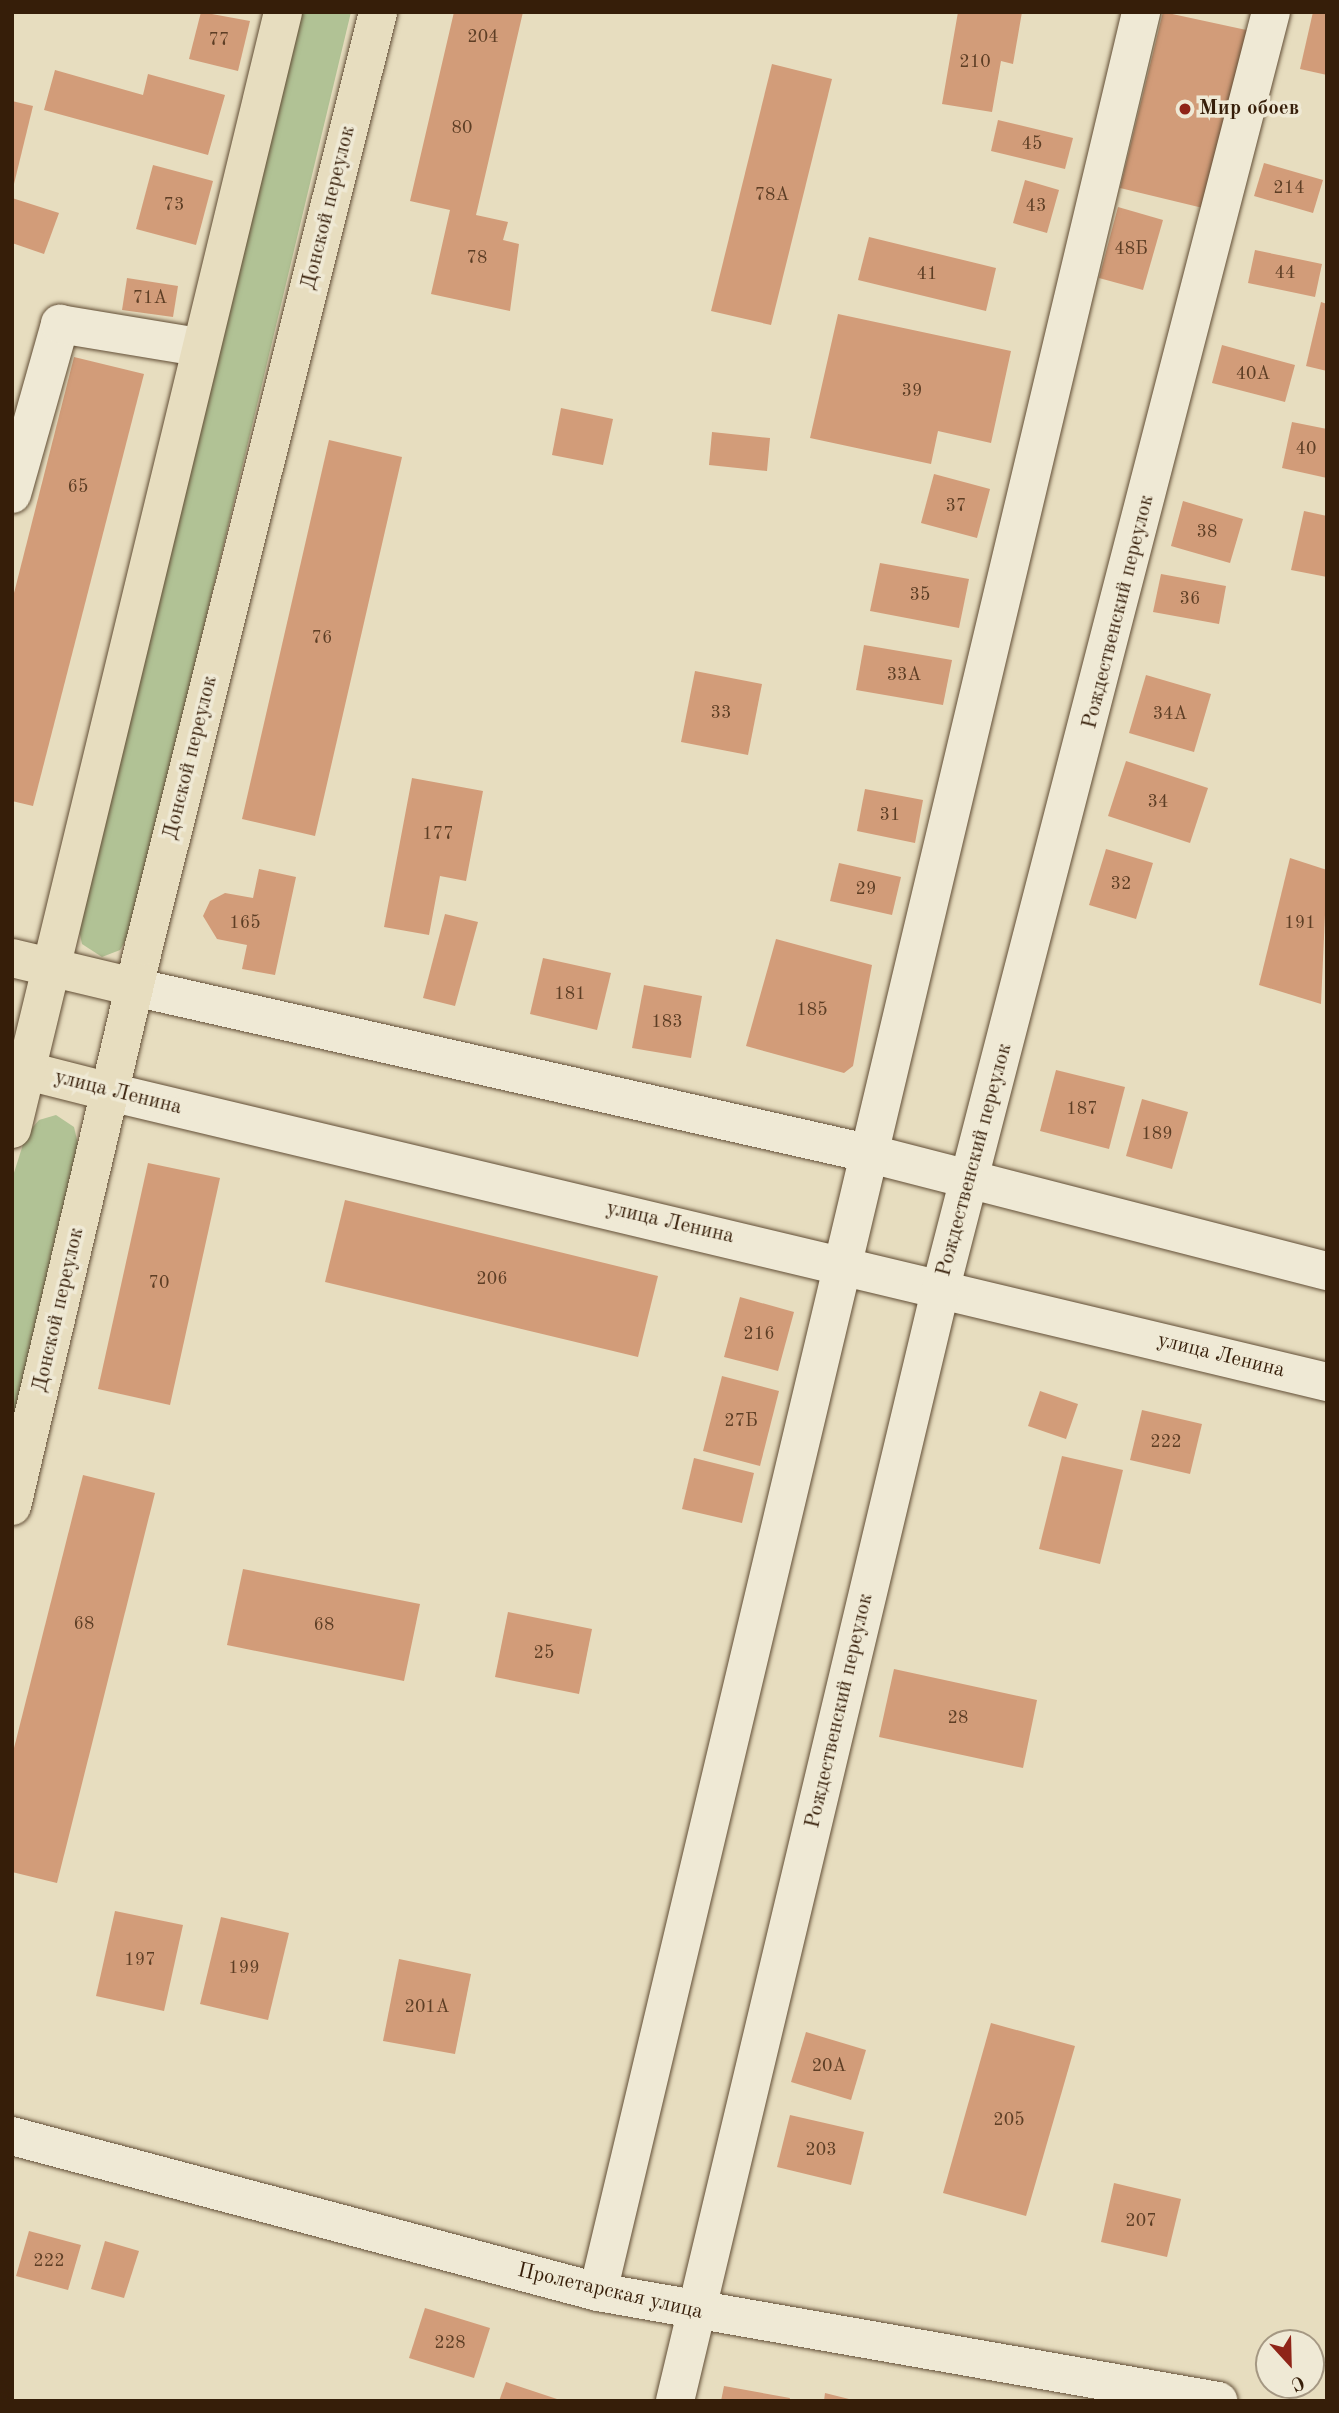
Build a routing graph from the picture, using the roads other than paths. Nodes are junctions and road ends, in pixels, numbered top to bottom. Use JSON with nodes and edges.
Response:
{"nodes":[{"id":1,"x":283,"y":12,"type":"edge"},
{"id":2,"x":378,"y":12,"type":"edge"},
{"id":3,"x":1142,"y":12,"type":"edge"},
{"id":4,"x":1271,"y":12,"type":"edge"},
{"id":5,"x":199,"y":347,"type":"junction"},
{"id":6,"x":12,"y":494,"type":"edge"},
{"id":7,"x":30,"y":962,"type":"edge"},
{"id":8,"x":135,"y":987,"type":"junction"},
{"id":9,"x":19,"y":1069,"type":"edge"},
{"id":10,"x":110,"y":1091,"type":"junction"},
{"id":11,"x":12,"y":1129,"type":"edge"},
{"id":12,"x":867,"y":1153,"type":"junction"},
{"id":13,"x":971,"y":1181,"type":"junction"},
{"id":14,"x":839,"y":1263,"type":"junction"},
{"id":15,"x":1327,"y":1271,"type":"edge"},
{"id":16,"x":941,"y":1287,"type":"junction"},
{"id":17,"x":1327,"y":1382,"type":"edge"},
{"id":18,"x":12,"y":1506,"type":"edge"},
{"id":19,"x":12,"y":2136,"type":"edge"},
{"id":20,"x":598,"y":2292,"type":"junction"},
{"id":21,"x":697,"y":2312,"type":"junction"},
{"id":22,"x":675,"y":2401,"type":"edge"},
{"id":23,"x":1218,"y":2401,"type":"edge"}],
"edges":[{"from":1,"to":5,"type":"main road"},
{"from":2,"to":8,"type":"main road","name":"Донской переулок"},
{"from":3,"to":12,"type":"street"},
{"from":4,"to":13,"type":"street","name":"Рождественский переулок"},
{"from":5,"to":6,"type":"street"},
{"from":5,"to":7,"type":"main road"},
{"from":7,"to":8,"type":"main road"},
{"from":7,"to":9,"type":"main road"},
{"from":8,"to":10,"type":"main road","name":"Донской переулок"},
{"from":8,"to":12,"type":"street"},
{"from":9,"to":10,"type":"main road","name":"улица Ленина"},
{"from":9,"to":11,"type":"main road"},
{"from":10,"to":14,"type":"street","name":"улица Ленина"},
{"from":10,"to":18,"type":"main road","name":"Донской переулок"},
{"from":12,"to":13,"type":"street"},
{"from":12,"to":14,"type":"street"},
{"from":13,"to":15,"type":"street"},
{"from":13,"to":16,"type":"street","name":"Рождественский переулок"},
{"from":14,"to":16,"type":"street","name":"улица Ленина"},
{"from":14,"to":20,"type":"street"},
{"from":16,"to":17,"type":"street","name":"улица Ленина"},
{"from":16,"to":21,"type":"street","name":"Рождественский переулок"},
{"from":19,"to":20,"type":"street","name":"Пролетарская улица"},
{"from":20,"to":21,"type":"street","name":"Пролетарская улица"},
{"from":21,"to":22,"type":"street","name":"Рождественский переулок"},
{"from":21,"to":23,"type":"street","name":"Пролетарская улица"}]}
